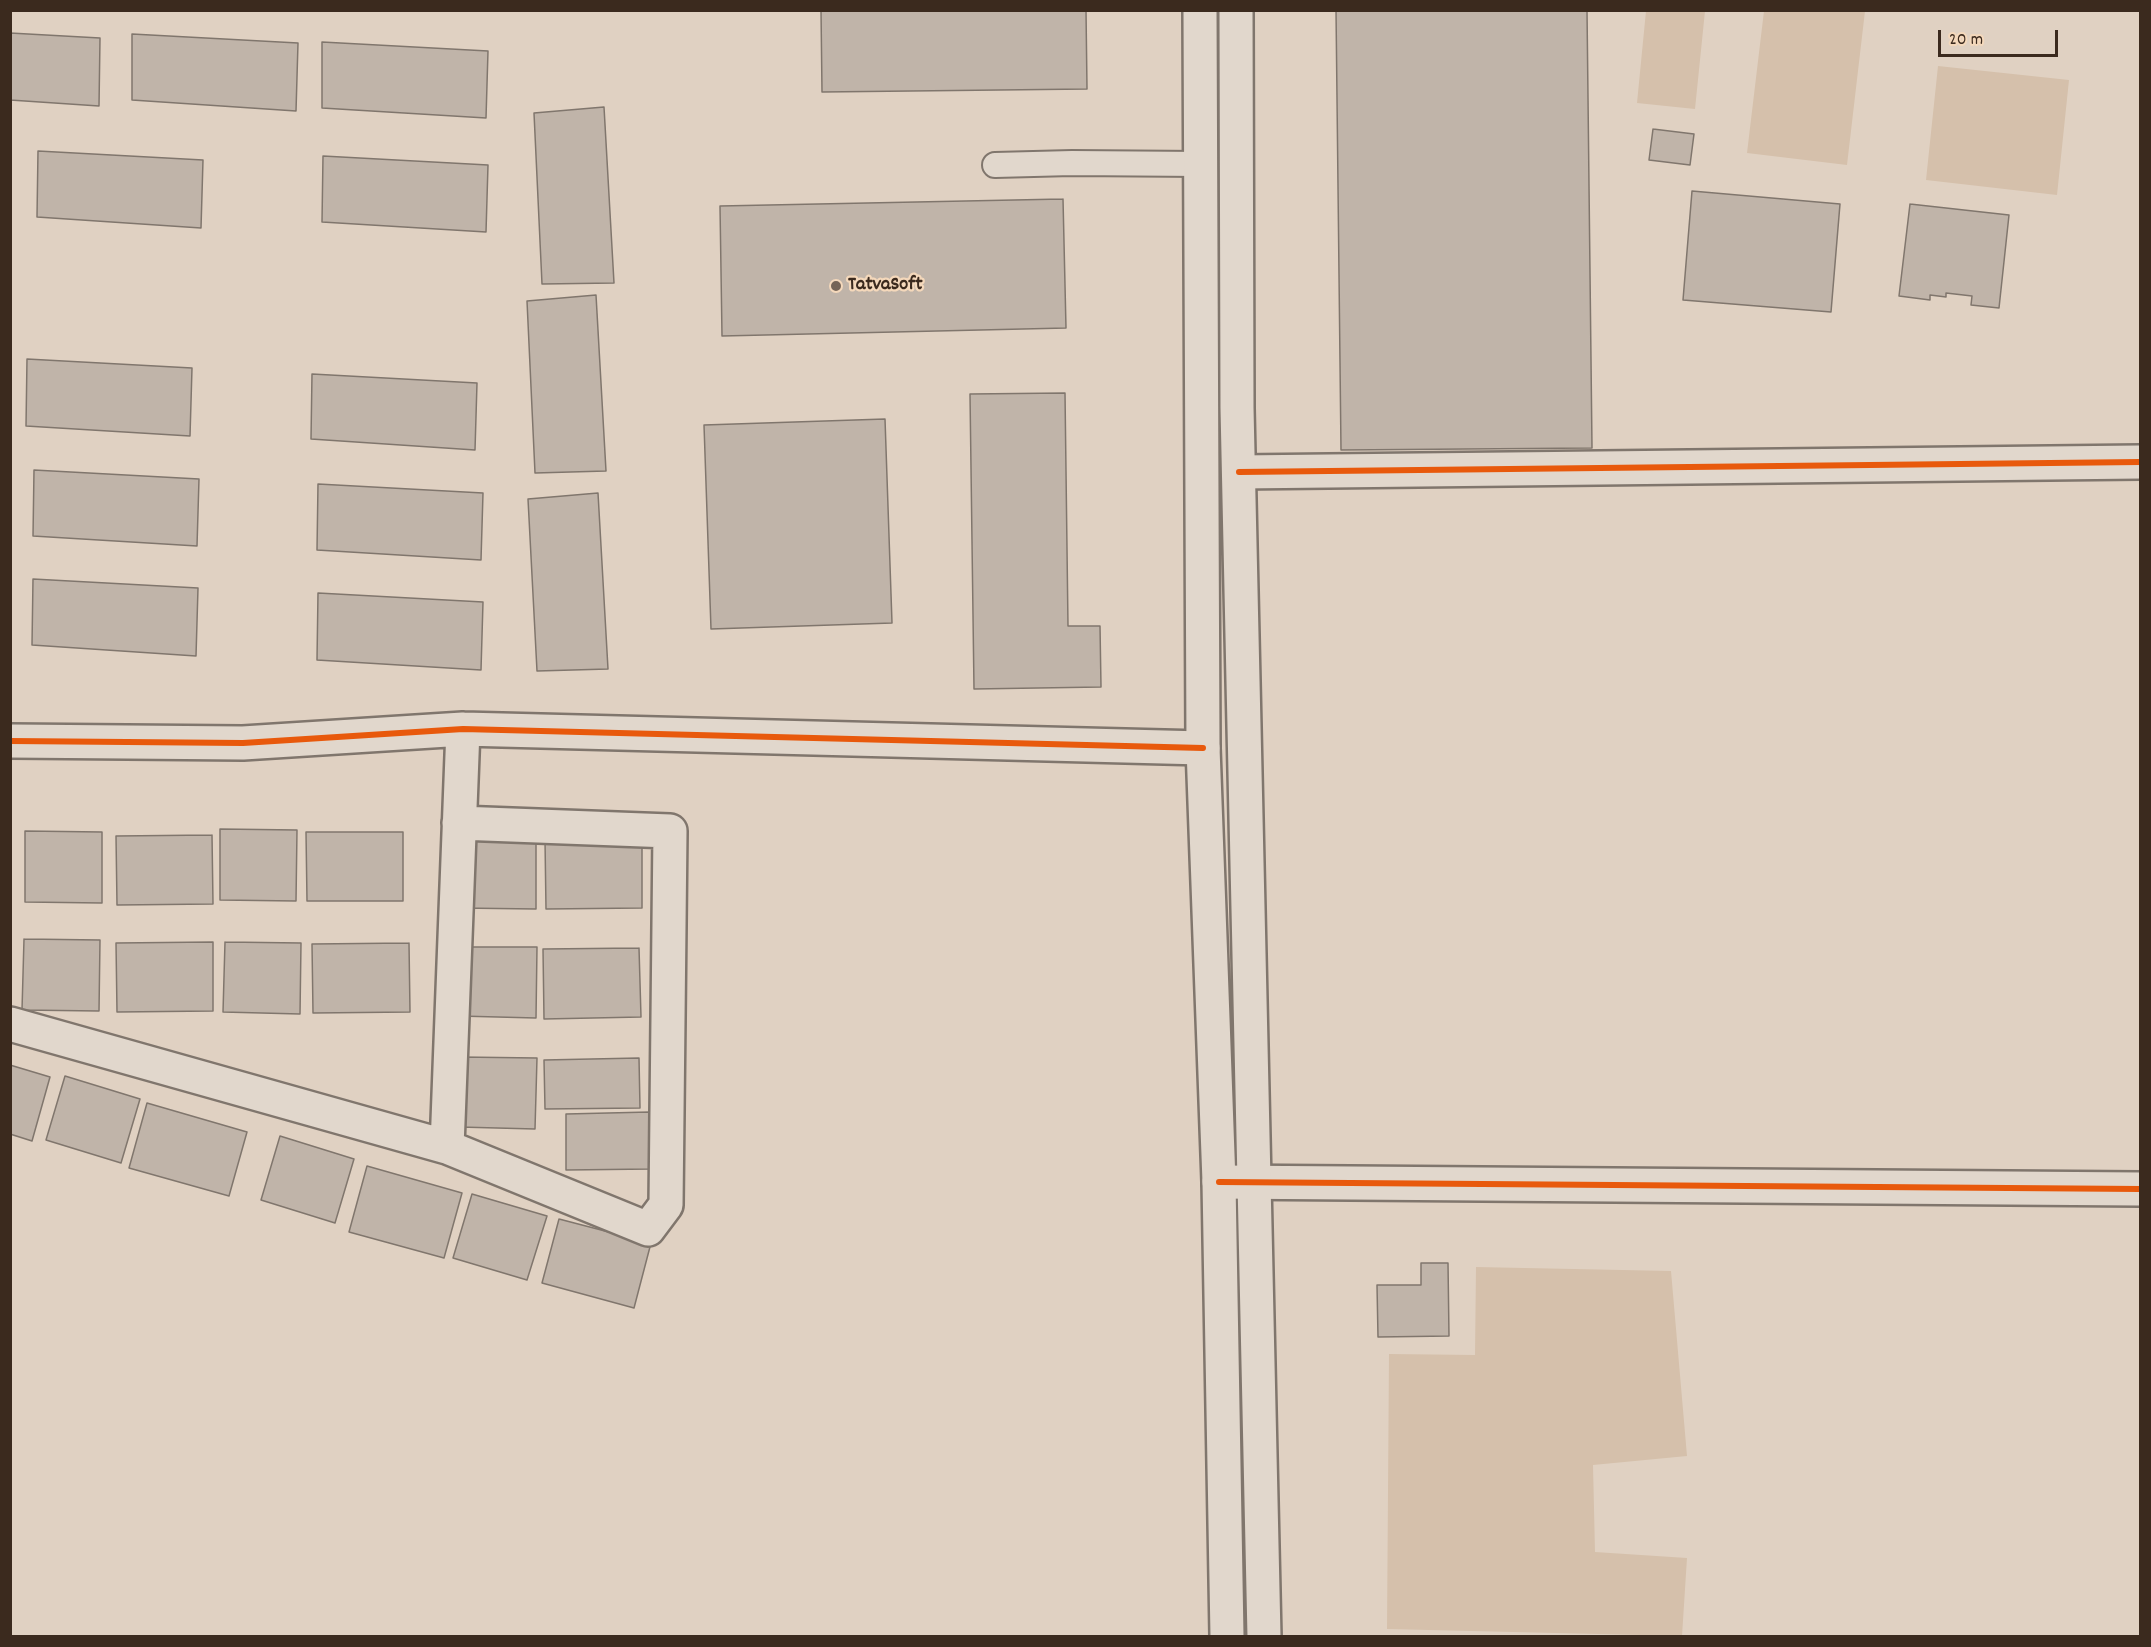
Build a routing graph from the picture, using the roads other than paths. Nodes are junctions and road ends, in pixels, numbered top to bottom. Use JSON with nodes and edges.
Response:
{"nodes":[{"id":1,"x":1200,"y":10,"type":"edge"},
{"id":2,"x":1236,"y":10,"type":"edge"},
{"id":3,"x":1201,"y":164,"type":"junction"},
{"id":4,"x":995,"y":165,"type":"dead end"},
{"id":5,"x":2140,"y":462,"type":"edge"},
{"id":6,"x":1239,"y":472,"type":"junction"},
{"id":7,"x":463,"y":729,"type":"junction"},
{"id":8,"x":10,"y":741,"type":"edge"},
{"id":9,"x":1203,"y":748,"type":"junction"},
{"id":10,"x":459,"y":823,"type":"junction"},
{"id":11,"x":10,"y":1024,"type":"edge"},
{"id":12,"x":447,"y":1147,"type":"junction"},
{"id":13,"x":1254,"y":1180,"type":"junction"},
{"id":14,"x":1219,"y":1182,"type":"junction"},
{"id":15,"x":2140,"y":1189,"type":"edge"},
{"id":16,"x":1227,"y":1636,"type":"edge"},
{"id":17,"x":1264,"y":1636,"type":"edge"}],
"edges":[{"from":1,"to":3,"type":"street"},
{"from":2,"to":6,"type":"street"},
{"from":3,"to":4,"type":"lane"},
{"from":3,"to":9,"type":"street"},
{"from":5,"to":6,"type":"street"},
{"from":6,"to":13,"type":"street"},
{"from":7,"to":8,"type":"street"},
{"from":7,"to":9,"type":"street"},
{"from":7,"to":10,"type":"street"},
{"from":9,"to":14,"type":"street"},
{"from":10,"to":12,"type":"street"},
{"from":10,"to":12,"type":"street"},
{"from":11,"to":12,"type":"street"},
{"from":13,"to":14,"type":"street"},
{"from":13,"to":15,"type":"street"},
{"from":13,"to":17,"type":"street"},
{"from":14,"to":16,"type":"street"}]}
